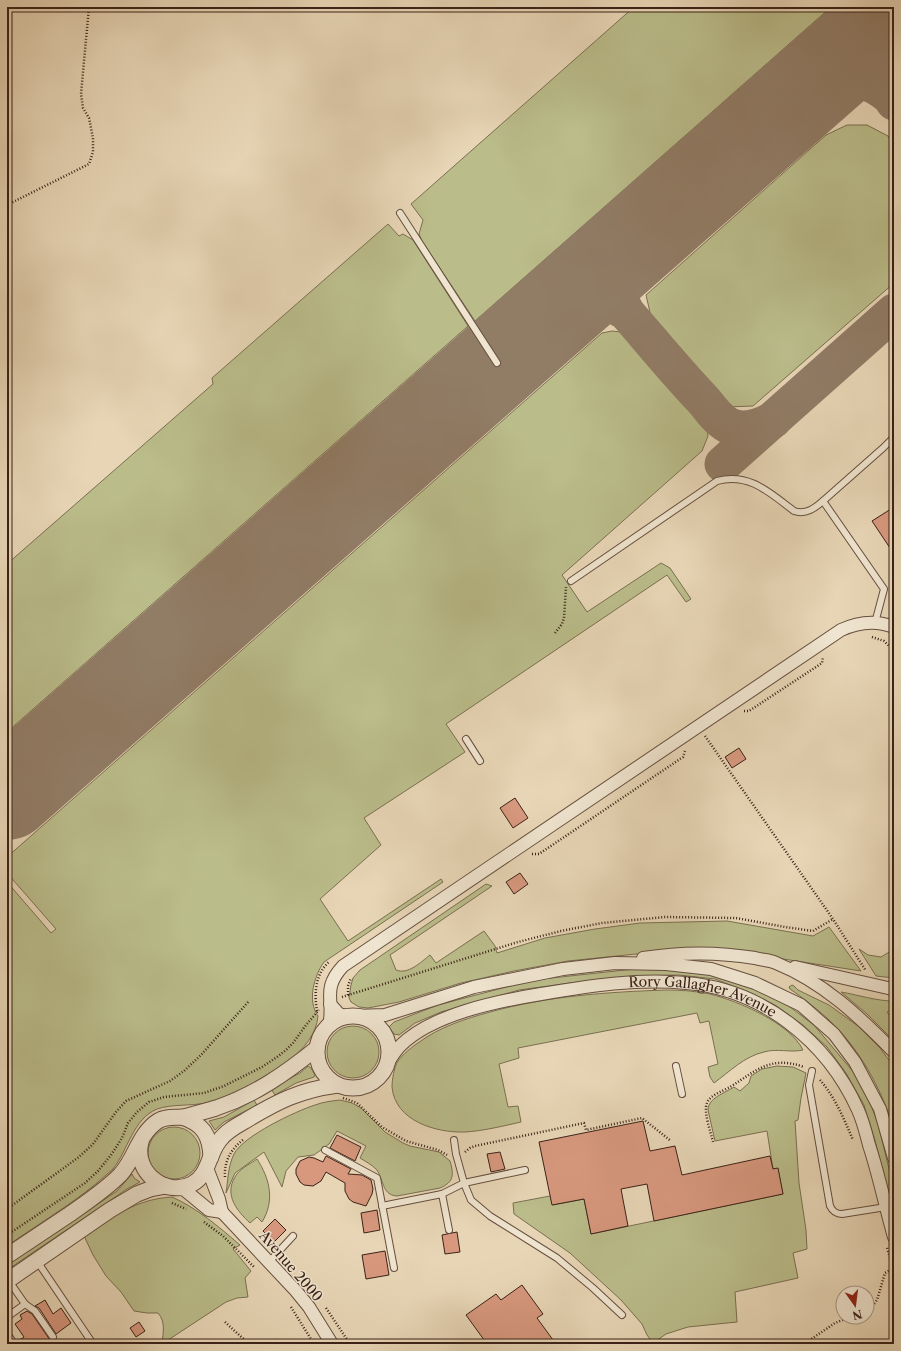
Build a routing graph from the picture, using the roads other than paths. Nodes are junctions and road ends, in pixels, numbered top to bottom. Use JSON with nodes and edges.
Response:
{"nodes":[{"id":1,"x":400,"y":213,"type":"dead end"},
{"id":2,"x":497,"y":363,"type":"dead end"},
{"id":3,"x":894,"y":437,"type":"edge"},
{"id":4,"x":894,"y":440,"type":"edge"},
{"id":5,"x":883,"y":448,"type":"junction"},
{"id":6,"x":823,"y":501,"type":"junction"},
{"id":7,"x":571,"y":581,"type":"road end"},
{"id":8,"x":875,"y":623,"type":"junction"},
{"id":9,"x":894,"y":627,"type":"edge"},
{"id":10,"x":466,"y":739,"type":"dead end"},
{"id":11,"x":480,"y":761,"type":"dead end"},
{"id":12,"x":775,"y":962,"type":"junction"},
{"id":13,"x":615,"y":963,"type":"junction"},
{"id":14,"x":894,"y":989,"type":"edge"},
{"id":15,"x":330,"y":1004,"type":"junction"},
{"id":16,"x":349,"y":1016,"type":"junction"},
{"id":17,"x":329,"y":1026,"type":"junction"},
{"id":18,"x":317,"y":1048,"type":"junction"},
{"id":19,"x":894,"y":1052,"type":"edge"},
{"id":20,"x":388,"y":1062,"type":"junction"},
{"id":21,"x":676,"y":1066,"type":"dead end"},
{"id":22,"x":812,"y":1071,"type":"dead end"},
{"id":23,"x":338,"y":1092,"type":"junction"},
{"id":24,"x":682,"y":1094,"type":"dead end"},
{"id":25,"x":182,"y":1117,"type":"junction"},
{"id":26,"x":143,"y":1137,"type":"junction"},
{"id":27,"x":454,"y":1140,"type":"dead end"},
{"id":28,"x":325,"y":1150,"type":"dead end"},
{"id":29,"x":894,"y":1158,"type":"edge"},
{"id":30,"x":209,"y":1162,"type":"junction"},
{"id":31,"x":524,"y":1170,"type":"dead end"},
{"id":32,"x":464,"y":1183,"type":"junction"},
{"id":33,"x":166,"y":1186,"type":"junction"},
{"id":34,"x":181,"y":1187,"type":"junction"},
{"id":35,"x":442,"y":1194,"type":"junction"},
{"id":36,"x":382,"y":1206,"type":"junction"},
{"id":37,"x":886,"y":1207,"type":"junction"},
{"id":38,"x":222,"y":1212,"type":"junction"},
{"id":39,"x":449,"y":1230,"type":"dead end"},
{"id":40,"x":292,"y":1236,"type":"dead end"},
{"id":41,"x":894,"y":1237,"type":"edge"},
{"id":42,"x":7,"y":1256,"type":"edge"},
{"id":43,"x":37,"y":1260,"type":"junction"},
{"id":44,"x":269,"y":1262,"type":"junction"},
{"id":45,"x":394,"y":1268,"type":"dead end"},
{"id":46,"x":8,"y":1280,"type":"edge"},
{"id":47,"x":26,"y":1304,"type":"junction"},
{"id":48,"x":622,"y":1315,"type":"dead end"},
{"id":49,"x":7,"y":1317,"type":"edge"},
{"id":50,"x":7,"y":1333,"type":"edge"},
{"id":51,"x":53,"y":1337,"type":"dead end"},
{"id":52,"x":14,"y":1344,"type":"edge"},
{"id":53,"x":93,"y":1344,"type":"edge"},
{"id":54,"x":332,"y":1344,"type":"edge"}],
"edges":[{"from":1,"to":2,"type":"lane"},
{"from":3,"to":5,"type":"lane"},
{"from":4,"to":5,"type":"lane"},
{"from":5,"to":6,"type":"lane"},
{"from":6,"to":7,"type":"lane"},
{"from":6,"to":8,"type":"lane"},
{"from":8,"to":9,"type":"street"},
{"from":8,"to":15,"type":"street"},
{"from":10,"to":11,"type":"lane"},
{"from":12,"to":13,"type":"street"},
{"from":12,"to":14,"type":"street"},
{"from":12,"to":19,"type":"street"},
{"from":13,"to":16,"type":"street","name":"Rory Gallagher Avenue"},
{"from":13,"to":29,"type":"street","name":"Rory Gallagher Avenue"},
{"from":15,"to":16,"type":"street"},
{"from":15,"to":17,"type":"street"},
{"from":16,"to":17,"type":"street"},
{"from":16,"to":20,"type":"street"},
{"from":17,"to":18,"type":"street"},
{"from":18,"to":23,"type":"street"},
{"from":18,"to":25,"type":"street"},
{"from":20,"to":23,"type":"street","name":"Rory Gallagher Avenue"},
{"from":20,"to":37,"type":"street","name":"Rory Gallagher Avenue"},
{"from":21,"to":24,"type":"lane"},
{"from":22,"to":37,"type":"lane"},
{"from":23,"to":30,"type":"street","name":"Rory Gallagher Avenue"},
{"from":25,"to":26,"type":"street"},
{"from":25,"to":30,"type":"street"},
{"from":26,"to":33,"type":"street"},
{"from":26,"to":42,"type":"street"},
{"from":27,"to":32,"type":"lane"},
{"from":28,"to":36,"type":"lane"},
{"from":30,"to":34,"type":"street","name":"Rory Gallagher Avenue"},
{"from":30,"to":38,"type":"street"},
{"from":31,"to":32,"type":"lane"},
{"from":32,"to":35,"type":"lane"},
{"from":32,"to":48,"type":"lane"},
{"from":33,"to":34,"type":"street"},
{"from":33,"to":43,"type":"street"},
{"from":34,"to":38,"type":"street"},
{"from":35,"to":36,"type":"lane"},
{"from":35,"to":39,"type":"lane"},
{"from":36,"to":45,"type":"lane"},
{"from":37,"to":41,"type":"street","name":"Rory Gallagher Avenue"},
{"from":38,"to":44,"type":"street","name":"Avenue 2000"},
{"from":40,"to":44,"type":"lane"},
{"from":43,"to":46,"type":"street"},
{"from":43,"to":53,"type":"lane"},
{"from":44,"to":54,"type":"street","name":"Avenue 2000"},
{"from":46,"to":47,"type":"lane"},
{"from":47,"to":49,"type":"lane"},
{"from":47,"to":51,"type":"lane"},
{"from":50,"to":52,"type":"lane"}]}
